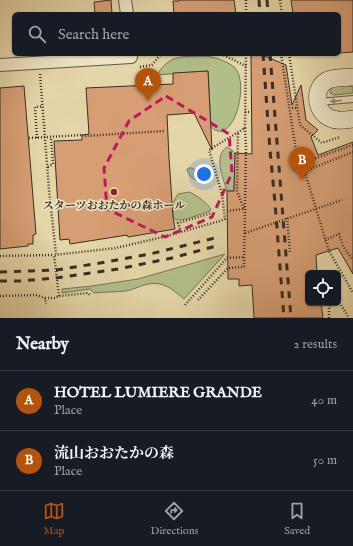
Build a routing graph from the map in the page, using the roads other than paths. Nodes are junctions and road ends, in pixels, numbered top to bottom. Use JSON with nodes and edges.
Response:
{"nodes":[{"id":1,"x":125,"y":0,"type":"edge"},
{"id":2,"x":126,"y":12,"type":"edge"},
{"id":3,"x":131,"y":56,"type":"edge"},
{"id":4,"x":0,"y":65,"type":"edge"},
{"id":5,"x":353,"y":77,"type":"edge"},
{"id":6,"x":353,"y":99,"type":"edge"},
{"id":7,"x":318,"y":102,"type":"junction"},
{"id":8,"x":353,"y":119,"type":"edge"}],
"edges":[{"from":1,"to":2,"type":"street"},
{"from":3,"to":4,"type":"street"},
{"from":5,"to":7,"type":"street"},
{"from":6,"to":7,"type":"lane","one_way":true},
{"from":7,"to":8,"type":"street"}]}
